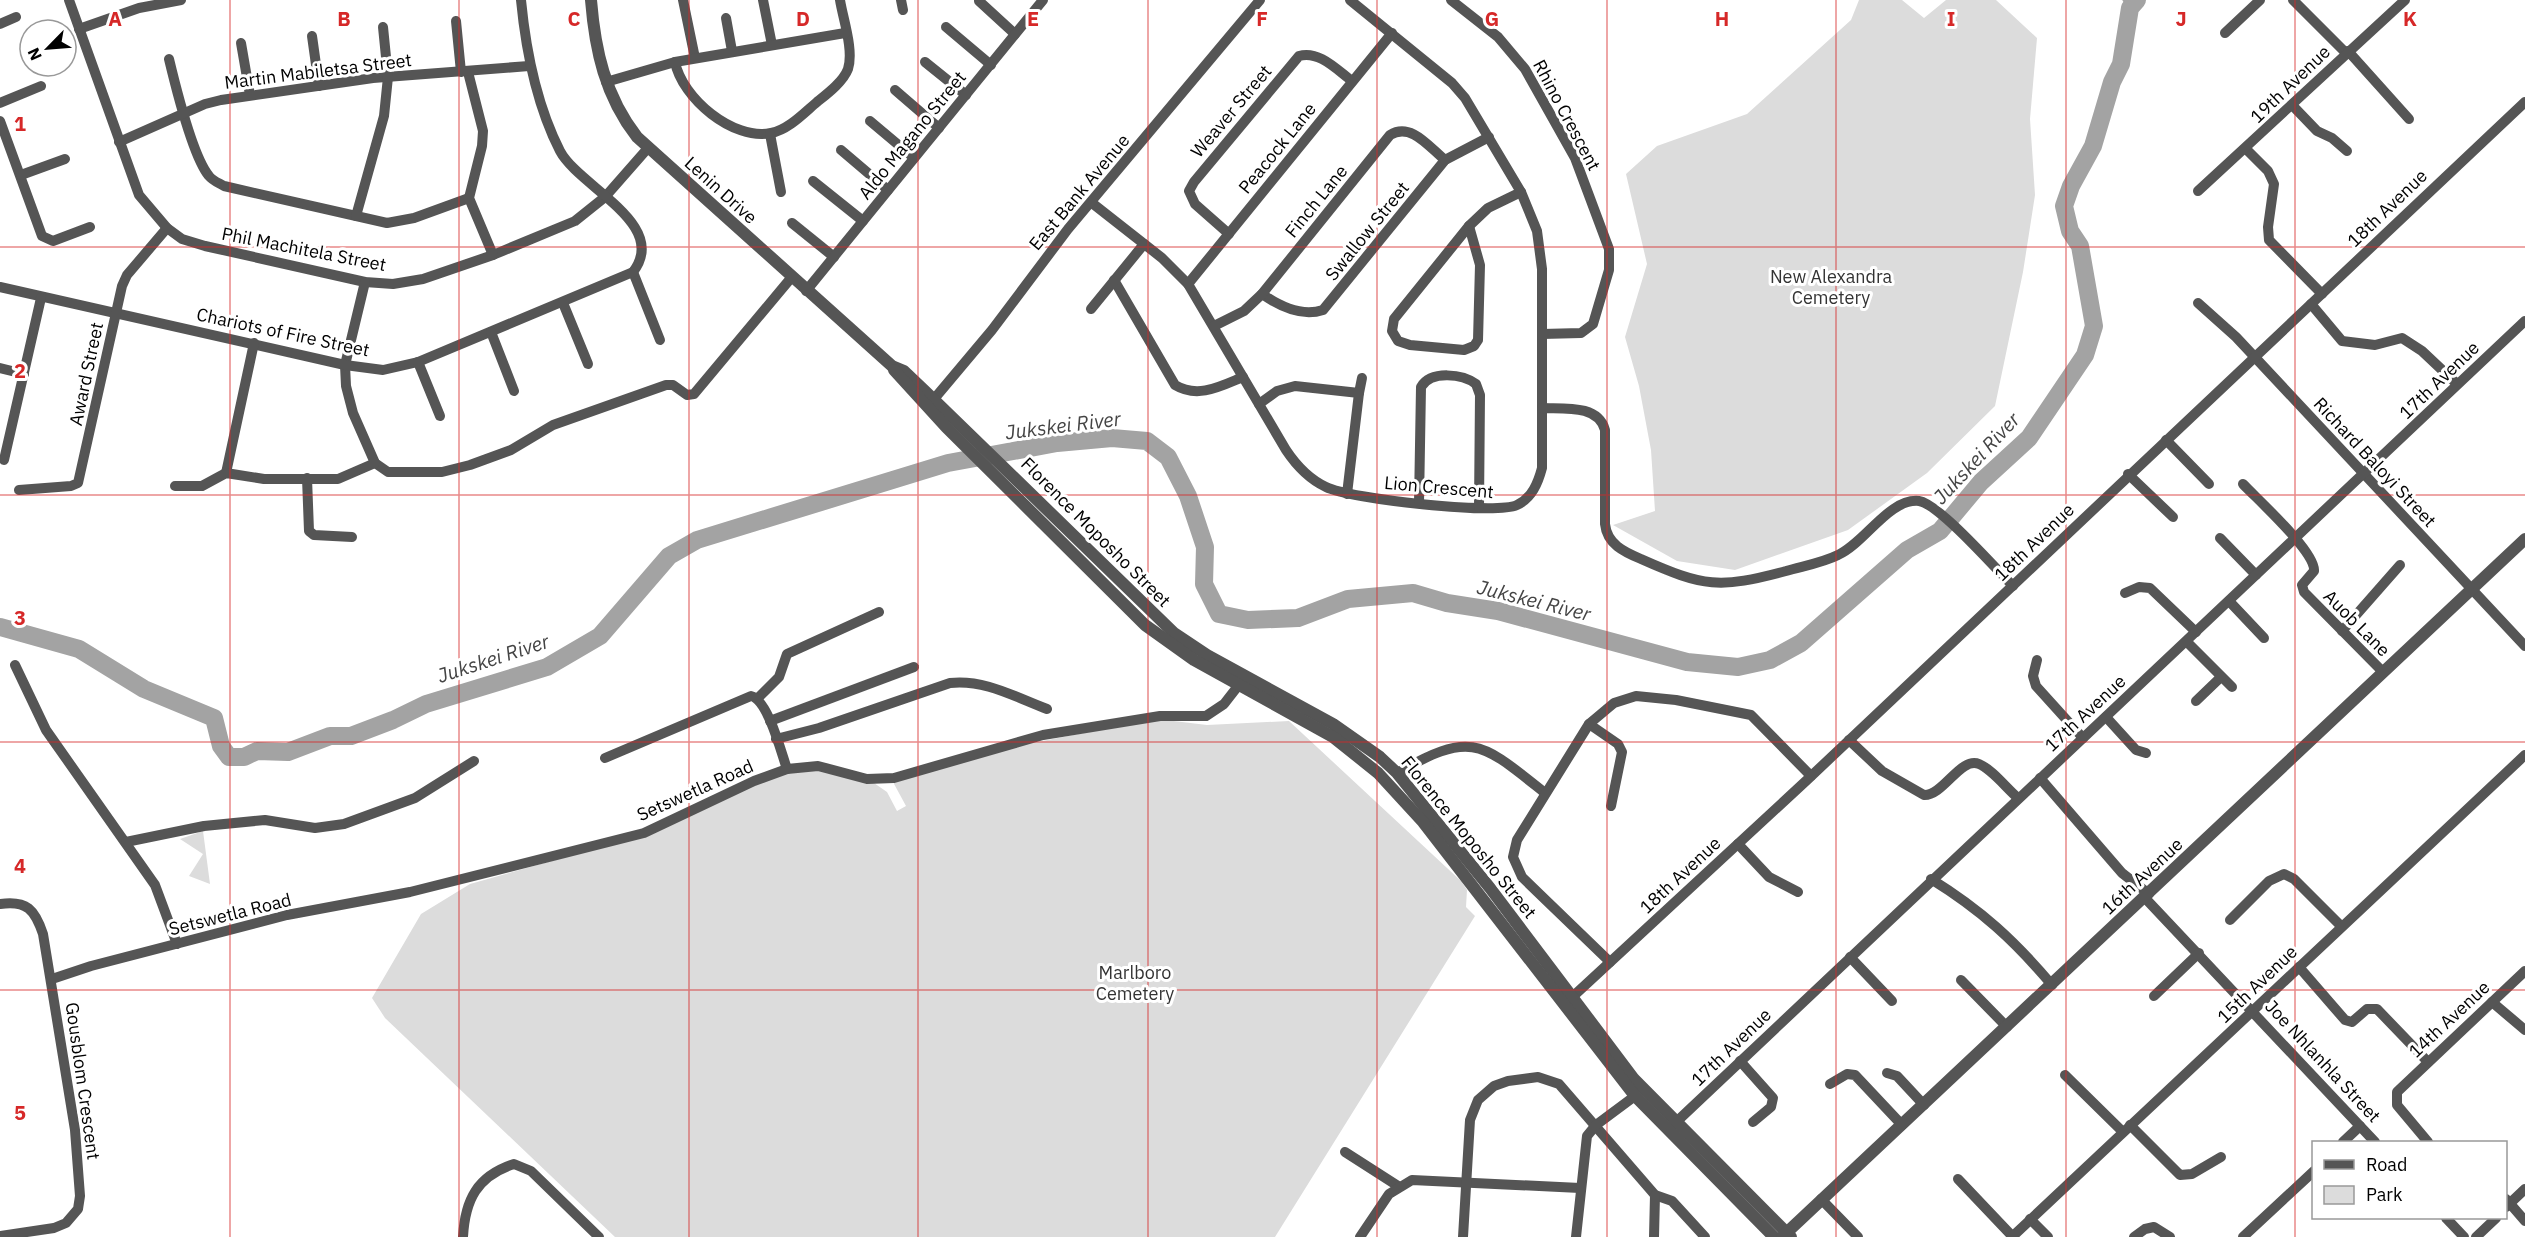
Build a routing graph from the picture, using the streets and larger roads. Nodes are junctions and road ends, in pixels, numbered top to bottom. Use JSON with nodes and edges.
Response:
{"nodes":[{"id":1,"x":69,"y":0,"type":"edge"},
{"id":2,"x":181,"y":0,"type":"edge"},
{"id":3,"x":521,"y":0,"type":"edge"},
{"id":4,"x":591,"y":0,"type":"edge"},
{"id":5,"x":683,"y":0,"type":"edge"},
{"id":6,"x":763,"y":0,"type":"edge"},
{"id":7,"x":840,"y":0,"type":"edge"},
{"id":8,"x":1041,"y":0,"type":"edge"},
{"id":9,"x":1260,"y":0,"type":"edge"},
{"id":10,"x":1350,"y":0,"type":"edge"},
{"id":11,"x":1451,"y":0,"type":"edge"},
{"id":12,"x":2260,"y":0,"type":"edge"},
{"id":13,"x":2293,"y":0,"type":"edge"},
{"id":14,"x":2405,"y":0,"type":"edge"},
{"id":15,"x":979,"y":1,"type":"edge"},
{"id":16,"x":152,"y":2,"type":"edge"},
{"id":17,"x":16,"y":17,"type":"dead end"},
{"id":18,"x":726,"y":18,"type":"dead end"},
{"id":19,"x":456,"y":21,"type":"dead end"},
{"id":20,"x":0,"y":24,"type":"edge"},
{"id":21,"x":383,"y":27,"type":"dead end"},
{"id":22,"x":946,"y":27,"type":"dead end"},
{"id":23,"x":79,"y":29,"type":"junction"},
{"id":24,"x":845,"y":33,"type":"junction"},
{"id":25,"x":1392,"y":33,"type":"junction"},
{"id":26,"x":2225,"y":33,"type":"dead end"},
{"id":27,"x":1016,"y":34,"type":"junction"},
{"id":28,"x":312,"y":36,"type":"dead end"},
{"id":29,"x":241,"y":44,"type":"dead end"},
{"id":30,"x":772,"y":45,"type":"junction"},
{"id":31,"x":732,"y":51,"type":"junction"},
{"id":32,"x":2347,"y":52,"type":"junction"},
{"id":33,"x":695,"y":58,"type":"junction"},
{"id":34,"x":169,"y":59,"type":"dead end"},
{"id":35,"x":675,"y":62,"type":"junction"},
{"id":36,"x":926,"y":62,"type":"dead end"},
{"id":37,"x":990,"y":65,"type":"junction"},
{"id":38,"x":529,"y":66,"type":"junction"},
{"id":39,"x":465,"y":72,"type":"junction"},
{"id":40,"x":388,"y":76,"type":"junction"},
{"id":41,"x":1352,"y":81,"type":"junction"},
{"id":42,"x":606,"y":82,"type":"junction"},
{"id":43,"x":41,"y":86,"type":"dead end"},
{"id":44,"x":319,"y":86,"type":"junction"},
{"id":45,"x":895,"y":90,"type":"dead end"},
{"id":46,"x":250,"y":95,"type":"junction"},
{"id":47,"x":966,"y":95,"type":"junction"},
{"id":48,"x":2525,"y":102,"type":"edge"},
{"id":49,"x":0,"y":103,"type":"edge"},
{"id":50,"x":2292,"y":105,"type":"junction"},
{"id":51,"x":183,"y":113,"type":"junction"},
{"id":52,"x":2409,"y":119,"type":"dead end"},
{"id":53,"x":0,"y":121,"type":"edge"},
{"id":54,"x":870,"y":121,"type":"dead end"},
{"id":55,"x":939,"y":128,"type":"junction"},
{"id":56,"x":770,"y":134,"type":"junction"},
{"id":57,"x":1489,"y":137,"type":"junction"},
{"id":58,"x":119,"y":142,"type":"junction"},
{"id":59,"x":648,"y":148,"type":"junction"},
{"id":60,"x":2246,"y":149,"type":"junction"},
{"id":61,"x":841,"y":150,"type":"dead end"},
{"id":62,"x":2347,"y":152,"type":"dead end"},
{"id":63,"x":914,"y":158,"type":"junction"},
{"id":64,"x":65,"y":159,"type":"dead end"},
{"id":65,"x":1445,"y":160,"type":"junction"},
{"id":66,"x":21,"y":175,"type":"junction"},
{"id":67,"x":813,"y":181,"type":"dead end"},
{"id":68,"x":888,"y":190,"type":"junction"},
{"id":69,"x":2198,"y":191,"type":"dead end"},
{"id":70,"x":781,"y":192,"type":"dead end"},
{"id":71,"x":1521,"y":192,"type":"junction"},
{"id":72,"x":605,"y":197,"type":"junction"},
{"id":73,"x":469,"y":198,"type":"junction"},
{"id":74,"x":1092,"y":203,"type":"junction"},
{"id":75,"x":356,"y":216,"type":"junction"},
{"id":76,"x":863,"y":221,"type":"junction"},
{"id":77,"x":792,"y":223,"type":"dead end"},
{"id":78,"x":1468,"y":226,"type":"junction"},
{"id":79,"x":90,"y":227,"type":"dead end"},
{"id":80,"x":167,"y":228,"type":"junction"},
{"id":81,"x":1229,"y":234,"type":"junction"},
{"id":82,"x":1144,"y":244,"type":"junction"},
{"id":83,"x":493,"y":255,"type":"junction"},
{"id":84,"x":834,"y":257,"type":"junction"},
{"id":85,"x":633,"y":272,"type":"junction"},
{"id":86,"x":790,"y":278,"type":"junction"},
{"id":87,"x":1114,"y":280,"type":"junction"},
{"id":88,"x":366,"y":282,"type":"junction"},
{"id":89,"x":1188,"y":284,"type":"junction"},
{"id":90,"x":0,"y":287,"type":"edge"},
{"id":91,"x":806,"y":291,"type":"junction"},
{"id":92,"x":1262,"y":294,"type":"junction"},
{"id":93,"x":2322,"y":294,"type":"junction"},
{"id":94,"x":41,"y":298,"type":"junction"},
{"id":95,"x":562,"y":303,"type":"junction"},
{"id":96,"x":2198,"y":303,"type":"dead end"},
{"id":97,"x":2311,"y":304,"type":"junction"},
{"id":98,"x":1091,"y":309,"type":"dead end"},
{"id":99,"x":116,"y":312,"type":"junction"},
{"id":100,"x":2525,"y":321,"type":"edge"},
{"id":101,"x":1214,"y":326,"type":"junction"},
{"id":102,"x":491,"y":332,"type":"junction"},
{"id":103,"x":1542,"y":334,"type":"junction"},
{"id":104,"x":660,"y":340,"type":"dead end"},
{"id":105,"x":254,"y":343,"type":"junction"},
{"id":106,"x":2255,"y":358,"type":"junction"},
{"id":107,"x":418,"y":362,"type":"junction"},
{"id":108,"x":588,"y":364,"type":"dead end"},
{"id":109,"x":345,"y":365,"type":"junction"},
{"id":110,"x":0,"y":368,"type":"edge"},
{"id":111,"x":24,"y":374,"type":"junction"},
{"id":112,"x":1243,"y":377,"type":"junction"},
{"id":113,"x":1362,"y":378,"type":"dead end"},
{"id":114,"x":2457,"y":384,"type":"junction"},
{"id":115,"x":514,"y":391,"type":"dead end"},
{"id":116,"x":1359,"y":393,"type":"junction"},
{"id":117,"x":931,"y":404,"type":"junction"},
{"id":118,"x":1259,"y":404,"type":"junction"},
{"id":119,"x":1542,"y":408,"type":"junction"},
{"id":120,"x":440,"y":416,"type":"dead end"},
{"id":121,"x":950,"y":422,"type":"junction"},
{"id":122,"x":2166,"y":440,"type":"junction"},
{"id":123,"x":4,"y":459,"type":"dead end"},
{"id":124,"x":375,"y":463,"type":"junction"},
{"id":125,"x":226,"y":473,"type":"junction"},
{"id":126,"x":2128,"y":474,"type":"junction"},
{"id":127,"x":2364,"y":474,"type":"junction"},
{"id":128,"x":307,"y":478,"type":"junction"},
{"id":129,"x":2209,"y":484,"type":"dead end"},
{"id":130,"x":2243,"y":484,"type":"dead end"},
{"id":131,"x":175,"y":486,"type":"dead end"},
{"id":132,"x":19,"y":490,"type":"dead end"},
{"id":133,"x":1347,"y":494,"type":"junction"},
{"id":134,"x":1419,"y":503,"type":"junction"},
{"id":135,"x":1479,"y":507,"type":"junction"},
{"id":136,"x":2173,"y":517,"type":"dead end"},
{"id":137,"x":352,"y":537,"type":"dead end"},
{"id":138,"x":2220,"y":538,"type":"dead end"},
{"id":139,"x":2295,"y":538,"type":"junction"},
{"id":140,"x":2524,"y":542,"type":"edge"},
{"id":141,"x":2400,"y":565,"type":"dead end"},
{"id":142,"x":2256,"y":575,"type":"junction"},
{"id":143,"x":2013,"y":586,"type":"junction"},
{"id":144,"x":2472,"y":589,"type":"junction"},
{"id":145,"x":1128,"y":591,"type":"junction"},
{"id":146,"x":2125,"y":593,"type":"dead end"},
{"id":147,"x":1119,"y":600,"type":"junction"},
{"id":148,"x":2229,"y":601,"type":"junction"},
{"id":149,"x":879,"y":612,"type":"dead end"},
{"id":150,"x":2342,"y":631,"type":"junction"},
{"id":151,"x":2196,"y":632,"type":"junction"},
{"id":152,"x":2264,"y":638,"type":"dead end"},
{"id":153,"x":2187,"y":642,"type":"junction"},
{"id":154,"x":2525,"y":646,"type":"edge"},
{"id":155,"x":2037,"y":660,"type":"dead end"},
{"id":156,"x":15,"y":665,"type":"dead end"},
{"id":157,"x":914,"y":667,"type":"dead end"},
{"id":158,"x":2383,"y":672,"type":"junction"},
{"id":159,"x":2221,"y":677,"type":"junction"},
{"id":160,"x":1238,"y":686,"type":"junction"},
{"id":161,"x":2232,"y":687,"type":"dead end"},
{"id":162,"x":758,"y":698,"type":"junction"},
{"id":163,"x":2196,"y":701,"type":"dead end"},
{"id":164,"x":1047,"y":710,"type":"dead end"},
{"id":165,"x":2106,"y":717,"type":"junction"},
{"id":166,"x":770,"y":722,"type":"junction"},
{"id":167,"x":1588,"y":724,"type":"junction"},
{"id":168,"x":2083,"y":738,"type":"junction"},
{"id":169,"x":776,"y":739,"type":"junction"},
{"id":170,"x":1849,"y":740,"type":"junction"},
{"id":171,"x":2146,"y":753,"type":"dead end"},
{"id":172,"x":2525,"y":755,"type":"edge"},
{"id":173,"x":605,"y":758,"type":"dead end"},
{"id":174,"x":474,"y":761,"type":"dead end"},
{"id":175,"x":787,"y":769,"type":"junction"},
{"id":176,"x":1397,"y":773,"type":"junction"},
{"id":177,"x":1811,"y":776,"type":"junction"},
{"id":178,"x":2040,"y":778,"type":"junction"},
{"id":179,"x":1545,"y":793,"type":"junction"},
{"id":180,"x":2018,"y":798,"type":"junction"},
{"id":181,"x":1611,"y":806,"type":"dead end"},
{"id":182,"x":126,"y":842,"type":"junction"},
{"id":183,"x":1738,"y":844,"type":"junction"},
{"id":184,"x":1931,"y":879,"type":"junction"},
{"id":185,"x":1798,"y":892,"type":"dead end"},
{"id":186,"x":2147,"y":896,"type":"junction"},
{"id":187,"x":0,"y":904,"type":"edge"},
{"id":188,"x":2230,"y":920,"type":"dead end"},
{"id":189,"x":2341,"y":926,"type":"junction"},
{"id":190,"x":177,"y":944,"type":"junction"},
{"id":191,"x":2199,"y":953,"type":"junction"},
{"id":192,"x":1850,"y":957,"type":"junction"},
{"id":193,"x":1610,"y":962,"type":"junction"},
{"id":194,"x":2298,"y":967,"type":"junction"},
{"id":195,"x":2525,"y":971,"type":"edge"},
{"id":196,"x":52,"y":979,"type":"junction"},
{"id":197,"x":1961,"y":980,"type":"dead end"},
{"id":198,"x":2052,"y":985,"type":"junction"},
{"id":199,"x":2154,"y":996,"type":"dead end"},
{"id":200,"x":1892,"y":1000,"type":"dead end"},
{"id":201,"x":1568,"y":1001,"type":"junction"},
{"id":202,"x":2492,"y":1002,"type":"junction"},
{"id":203,"x":2254,"y":1011,"type":"junction"},
{"id":204,"x":2007,"y":1027,"type":"junction"},
{"id":205,"x":2525,"y":1030,"type":"edge"},
{"id":206,"x":1740,"y":1061,"type":"junction"},
{"id":207,"x":2428,"y":1062,"type":"junction"},
{"id":208,"x":1887,"y":1073,"type":"dead end"},
{"id":209,"x":2065,"y":1074,"type":"dead end"},
{"id":210,"x":1830,"y":1084,"type":"dead end"},
{"id":211,"x":1635,"y":1096,"type":"junction"},
{"id":212,"x":1924,"y":1105,"type":"junction"},
{"id":213,"x":1753,"y":1122,"type":"dead end"},
{"id":214,"x":1596,"y":1125,"type":"junction"},
{"id":215,"x":1902,"y":1125,"type":"junction"},
{"id":216,"x":1672,"y":1126,"type":"junction"},
{"id":217,"x":2360,"y":1126,"type":"junction"},
{"id":218,"x":2126,"y":1128,"type":"junction"},
{"id":219,"x":2345,"y":1141,"type":"edge"},
{"id":220,"x":2374,"y":1141,"type":"edge"},
{"id":221,"x":2426,"y":1141,"type":"edge"},
{"id":222,"x":1345,"y":1152,"type":"dead end"},
{"id":223,"x":2220,"y":1157,"type":"dead end"},
{"id":224,"x":2312,"y":1172,"type":"edge"},
{"id":225,"x":1958,"y":1179,"type":"dead end"},
{"id":226,"x":1466,"y":1181,"type":"junction"},
{"id":227,"x":1398,"y":1186,"type":"junction"},
{"id":228,"x":1580,"y":1188,"type":"junction"},
{"id":229,"x":2525,"y":1189,"type":"edge"},
{"id":230,"x":1655,"y":1195,"type":"junction"},
{"id":231,"x":1821,"y":1199,"type":"junction"},
{"id":232,"x":2507,"y":1204,"type":"edge"},
{"id":233,"x":2030,"y":1219,"type":"junction"},
{"id":234,"x":2447,"y":1219,"type":"edge"},
{"id":235,"x":2495,"y":1219,"type":"edge"},
{"id":236,"x":2525,"y":1221,"type":"edge"},
{"id":237,"x":0,"y":1236,"type":"edge"},
{"id":238,"x":1786,"y":1236,"type":"edge"},
{"id":239,"x":463,"y":1237,"type":"edge"},
{"id":240,"x":599,"y":1237,"type":"edge"},
{"id":241,"x":1360,"y":1237,"type":"edge"},
{"id":242,"x":1463,"y":1237,"type":"edge"},
{"id":243,"x":1576,"y":1237,"type":"edge"},
{"id":244,"x":1654,"y":1237,"type":"edge"},
{"id":245,"x":1704,"y":1237,"type":"edge"},
{"id":246,"x":1774,"y":1237,"type":"edge"},
{"id":247,"x":1858,"y":1237,"type":"edge"},
{"id":248,"x":2012,"y":1237,"type":"edge"},
{"id":249,"x":2048,"y":1237,"type":"edge"},
{"id":250,"x":2134,"y":1237,"type":"edge"},
{"id":251,"x":2170,"y":1237,"type":"edge"},
{"id":252,"x":2243,"y":1237,"type":"edge"},
{"id":253,"x":2464,"y":1237,"type":"edge"},
{"id":254,"x":2476,"y":1237,"type":"edge"}],
"edges":[{"from":1,"to":23,"type":"street","name":"Phil Machitela Street"},
{"from":2,"to":16,"type":"street"},
{"from":3,"to":38,"type":"street"},
{"from":4,"to":42,"type":"street","name":"Lenin Drive"},
{"from":5,"to":33,"type":"street"},
{"from":6,"to":30,"type":"street"},
{"from":7,"to":24,"type":"street"},
{"from":8,"to":27,"type":"street","name":"Aldo Magano Street"},
{"from":9,"to":74,"type":"street","name":"East Bank Avenue"},
{"from":10,"to":25,"type":"street","name":"Lion Crescent"},
{"from":11,"to":103,"type":"street","name":"Rhino Crescent"},
{"from":12,"to":26,"type":"street"},
{"from":13,"to":32,"type":"street"},
{"from":14,"to":32,"type":"street","name":"19th Avenue"},
{"from":15,"to":27,"type":"street"},
{"from":16,"to":23,"type":"street"},
{"from":17,"to":20,"type":"street"},
{"from":18,"to":31,"type":"street"},
{"from":19,"to":39,"type":"street"},
{"from":21,"to":40,"type":"street"},
{"from":22,"to":37,"type":"street"},
{"from":23,"to":58,"type":"street","name":"Phil Machitela Street"},
{"from":24,"to":30,"type":"street"},
{"from":24,"to":56,"type":"street"},
{"from":25,"to":41,"type":"street","name":"Peacock Lane"},
{"from":25,"to":57,"type":"street","name":"Lion Crescent"},
{"from":27,"to":37,"type":"street","name":"Aldo Magano Street"},
{"from":28,"to":44,"type":"street"},
{"from":29,"to":46,"type":"street"},
{"from":30,"to":31,"type":"street"},
{"from":31,"to":33,"type":"street"},
{"from":32,"to":50,"type":"street","name":"19th Avenue"},
{"from":32,"to":52,"type":"street"},
{"from":33,"to":35,"type":"street"},
{"from":34,"to":51,"type":"street"},
{"from":35,"to":42,"type":"street"},
{"from":35,"to":56,"type":"street"},
{"from":36,"to":47,"type":"street"},
{"from":37,"to":47,"type":"street","name":"Aldo Magano Street"},
{"from":38,"to":39,"type":"street","name":"Martin Mabiletsa Street"},
{"from":38,"to":72,"type":"street"},
{"from":39,"to":40,"type":"street","name":"Martin Mabiletsa Street"},
{"from":39,"to":73,"type":"street"},
{"from":40,"to":44,"type":"street","name":"Martin Mabiletsa Street"},
{"from":40,"to":75,"type":"street"},
{"from":41,"to":81,"type":"street","name":"Peacock Lane"},
{"from":41,"to":81,"type":"street","name":"Weaver Street"},
{"from":42,"to":59,"type":"street","name":"Lenin Drive"},
{"from":43,"to":49,"type":"street"},
{"from":44,"to":46,"type":"street","name":"Martin Mabiletsa Street"},
{"from":45,"to":55,"type":"street"},
{"from":46,"to":51,"type":"street","name":"Martin Mabiletsa Street"},
{"from":47,"to":55,"type":"street","name":"Aldo Magano Street"},
{"from":48,"to":93,"type":"street","name":"18th Avenue"},
{"from":50,"to":60,"type":"street","name":"19th Avenue"},
{"from":50,"to":62,"type":"street"},
{"from":51,"to":58,"type":"street","name":"Martin Mabiletsa Street"},
{"from":51,"to":75,"type":"street"},
{"from":53,"to":66,"type":"street"},
{"from":54,"to":63,"type":"street"},
{"from":55,"to":63,"type":"street","name":"Aldo Magano Street"},
{"from":56,"to":70,"type":"street"},
{"from":57,"to":65,"type":"street","name":"Swallow Street"},
{"from":57,"to":71,"type":"street","name":"Lion Crescent"},
{"from":58,"to":80,"type":"street","name":"Phil Machitela Street"},
{"from":59,"to":72,"type":"street","name":"Phil Machitela Street"},
{"from":59,"to":86,"type":"street","name":"Lenin Drive"},
{"from":60,"to":69,"type":"street","name":"19th Avenue"},
{"from":60,"to":93,"type":"street"},
{"from":61,"to":68,"type":"street"},
{"from":63,"to":68,"type":"street","name":"Aldo Magano Street"},
{"from":64,"to":66,"type":"street"},
{"from":65,"to":92,"type":"street","name":"Swallow Street"},
{"from":65,"to":92,"type":"street","name":"Finch Lane"},
{"from":66,"to":79,"type":"street"},
{"from":67,"to":76,"type":"street"},
{"from":68,"to":76,"type":"street","name":"Aldo Magano Street"},
{"from":71,"to":78,"type":"street"},
{"from":71,"to":103,"type":"street","name":"Lion Crescent"},
{"from":72,"to":83,"type":"street","name":"Phil Machitela Street"},
{"from":72,"to":85,"type":"street"},
{"from":73,"to":75,"type":"street"},
{"from":73,"to":83,"type":"street"},
{"from":74,"to":82,"type":"street","name":"Lion Crescent"},
{"from":74,"to":117,"type":"street","name":"East Bank Avenue"},
{"from":76,"to":84,"type":"street","name":"Aldo Magano Street"},
{"from":77,"to":84,"type":"street"},
{"from":78,"to":78,"type":"street"},
{"from":80,"to":88,"type":"street","name":"Phil Machitela Street"},
{"from":80,"to":99,"type":"street","name":"Award Street"},
{"from":81,"to":89,"type":"street","name":"Peacock Lane"},
{"from":82,"to":87,"type":"street"},
{"from":82,"to":89,"type":"street","name":"Lion Crescent"},
{"from":83,"to":88,"type":"street","name":"Phil Machitela Street"},
{"from":84,"to":91,"type":"street","name":"Aldo Magano Street"},
{"from":85,"to":95,"type":"street","name":"Chariots of Fire Street"},
{"from":85,"to":104,"type":"street"},
{"from":86,"to":91,"type":"street","name":"Lenin Drive"},
{"from":86,"to":124,"type":"street"},
{"from":87,"to":98,"type":"street"},
{"from":87,"to":112,"type":"street"},
{"from":88,"to":109,"type":"street"},
{"from":89,"to":101,"type":"street","name":"Lion Crescent"},
{"from":90,"to":94,"type":"street","name":"Chariots of Fire Street"},
{"from":91,"to":117,"type":"street","name":"Lenin Drive"},
{"from":92,"to":101,"type":"street","name":"Finch Lane"},
{"from":93,"to":97,"type":"street","name":"18th Avenue"},
{"from":94,"to":99,"type":"street","name":"Chariots of Fire Street"},
{"from":94,"to":111,"type":"street"},
{"from":95,"to":102,"type":"street","name":"Chariots of Fire Street"},
{"from":95,"to":108,"type":"street"},
{"from":96,"to":106,"type":"street","name":"Richard Baloyi Street"},
{"from":97,"to":106,"type":"street","name":"18th Avenue"},
{"from":97,"to":114,"type":"street"},
{"from":99,"to":105,"type":"street","name":"Chariots of Fire Street"},
{"from":99,"to":132,"type":"street","name":"Award Street"},
{"from":100,"to":114,"type":"street","name":"17th Avenue"},
{"from":101,"to":112,"type":"street","name":"Lion Crescent"},
{"from":102,"to":107,"type":"street","name":"Chariots of Fire Street"},
{"from":102,"to":115,"type":"street"},
{"from":103,"to":119,"type":"street","name":"Lion Crescent"},
{"from":105,"to":109,"type":"street","name":"Chariots of Fire Street"},
{"from":105,"to":125,"type":"street"},
{"from":106,"to":122,"type":"street","name":"18th Avenue"},
{"from":106,"to":127,"type":"street","name":"Richard Baloyi Street"},
{"from":107,"to":109,"type":"street","name":"Chariots of Fire Street"},
{"from":107,"to":120,"type":"street"},
{"from":109,"to":124,"type":"street"},
{"from":110,"to":111,"type":"street"},
{"from":111,"to":123,"type":"street"},
{"from":112,"to":118,"type":"street","name":"Lion Crescent"},
{"from":113,"to":116,"type":"street"},
{"from":114,"to":127,"type":"street","name":"17th Avenue"},
{"from":116,"to":118,"type":"street"},
{"from":116,"to":133,"type":"street"},
{"from":117,"to":121,"type":"street","name":"Florence Moposho Street"},
{"from":118,"to":133,"type":"street","name":"Lion Crescent"},
{"from":119,"to":135,"type":"street","name":"Lion Crescent"},
{"from":119,"to":143,"type":"street"},
{"from":121,"to":145,"type":"street","name":"Florence Moposho Street"},
{"from":121,"to":147,"type":"street","name":"Florence Moposho Street"},
{"from":122,"to":126,"type":"street","name":"18th Avenue"},
{"from":122,"to":129,"type":"street"},
{"from":124,"to":128,"type":"street"},
{"from":125,"to":128,"type":"street"},
{"from":125,"to":131,"type":"street"},
{"from":126,"to":136,"type":"street"},
{"from":126,"to":143,"type":"street","name":"18th Avenue"},
{"from":127,"to":139,"type":"street","name":"17th Avenue"},
{"from":127,"to":144,"type":"street","name":"Richard Baloyi Street"},
{"from":128,"to":137,"type":"street"},
{"from":130,"to":139,"type":"street"},
{"from":133,"to":134,"type":"street","name":"Lion Crescent"},
{"from":134,"to":135,"type":"street","name":"Lion Crescent"},
{"from":134,"to":135,"type":"street"},
{"from":138,"to":142,"type":"street"},
{"from":139,"to":142,"type":"street","name":"17th Avenue"},
{"from":139,"to":150,"type":"street","name":"Auob Lane"},
{"from":140,"to":144,"type":"street","name":"16th Avenue"},
{"from":141,"to":150,"type":"street"},
{"from":142,"to":148,"type":"street","name":"17th Avenue"},
{"from":143,"to":170,"type":"street","name":"18th Avenue"},
{"from":144,"to":154,"type":"street","name":"Richard Baloyi Street"},
{"from":144,"to":158,"type":"street","name":"16th Avenue"},
{"from":145,"to":147,"type":"street"},
{"from":145,"to":176,"type":"street","name":"Florence Moposho Street"},
{"from":146,"to":151,"type":"street"},
{"from":147,"to":160,"type":"street","name":"Florence Moposho Street"},
{"from":148,"to":151,"type":"street","name":"17th Avenue"},
{"from":148,"to":152,"type":"street"},
{"from":149,"to":162,"type":"street"},
{"from":150,"to":158,"type":"street","name":"Auob Lane"},
{"from":151,"to":153,"type":"street","name":"17th Avenue"},
{"from":153,"to":159,"type":"street"},
{"from":153,"to":165,"type":"street","name":"17th Avenue"},
{"from":155,"to":168,"type":"street"},
{"from":156,"to":182,"type":"street"},
{"from":157,"to":166,"type":"street"},
{"from":158,"to":186,"type":"street","name":"16th Avenue"},
{"from":159,"to":161,"type":"street"},
{"from":159,"to":163,"type":"street"},
{"from":160,"to":175,"type":"street","name":"Setswetla Road"},
{"from":160,"to":201,"type":"street","name":"Florence Moposho Street"},
{"from":162,"to":166,"type":"street"},
{"from":162,"to":173,"type":"street"},
{"from":164,"to":169,"type":"street"},
{"from":165,"to":168,"type":"street","name":"17th Avenue"},
{"from":165,"to":171,"type":"street"},
{"from":166,"to":169,"type":"street"},
{"from":167,"to":177,"type":"street"},
{"from":167,"to":179,"type":"street"},
{"from":167,"to":181,"type":"street"},
{"from":168,"to":178,"type":"street","name":"17th Avenue"},
{"from":169,"to":175,"type":"street"},
{"from":170,"to":177,"type":"street","name":"18th Avenue"},
{"from":170,"to":180,"type":"street"},
{"from":172,"to":189,"type":"street","name":"15th Avenue"},
{"from":174,"to":182,"type":"street"},
{"from":175,"to":190,"type":"street","name":"Setswetla Road"},
{"from":176,"to":179,"type":"street"},
{"from":176,"to":201,"type":"street","name":"Florence Moposho Street"},
{"from":177,"to":183,"type":"street","name":"18th Avenue"},
{"from":178,"to":180,"type":"street","name":"17th Avenue"},
{"from":178,"to":186,"type":"street","name":"Joe Nhlanhla Street"},
{"from":179,"to":193,"type":"street"},
{"from":180,"to":184,"type":"street","name":"17th Avenue"},
{"from":182,"to":190,"type":"street"},
{"from":183,"to":185,"type":"street"},
{"from":183,"to":193,"type":"street","name":"18th Avenue"},
{"from":184,"to":192,"type":"street","name":"17th Avenue"},
{"from":184,"to":198,"type":"street"},
{"from":186,"to":191,"type":"street","name":"Joe Nhlanhla Street"},
{"from":186,"to":198,"type":"street","name":"16th Avenue"},
{"from":187,"to":196,"type":"street","name":"Gousblom Crescent"},
{"from":188,"to":189,"type":"street"},
{"from":189,"to":194,"type":"street","name":"15th Avenue"},
{"from":190,"to":196,"type":"street","name":"Setswetla Road"},
{"from":191,"to":199,"type":"street"},
{"from":191,"to":203,"type":"street","name":"Joe Nhlanhla Street"},
{"from":192,"to":200,"type":"street"},
{"from":192,"to":206,"type":"street","name":"17th Avenue"},
{"from":193,"to":201,"type":"street","name":"18th Avenue"},
{"from":194,"to":203,"type":"street","name":"15th Avenue"},
{"from":194,"to":207,"type":"street"},
{"from":195,"to":202,"type":"street","name":"14th Avenue"},
{"from":196,"to":237,"type":"street","name":"Gousblom Crescent"},
{"from":197,"to":204,"type":"street"},
{"from":198,"to":204,"type":"street","name":"16th Avenue"},
{"from":201,"to":211,"type":"street","name":"Florence Moposho Street"},
{"from":201,"to":216,"type":"street","name":"Florence Moposho Street"},
{"from":202,"to":205,"type":"street"},
{"from":202,"to":207,"type":"street","name":"14th Avenue"},
{"from":203,"to":217,"type":"street","name":"Joe Nhlanhla Street"},
{"from":203,"to":218,"type":"street","name":"15th Avenue"},
{"from":204,"to":212,"type":"street","name":"16th Avenue"},
{"from":206,"to":213,"type":"street"},
{"from":206,"to":216,"type":"street","name":"17th Avenue"},
{"from":207,"to":221,"type":"street","name":"14th Avenue"},
{"from":208,"to":212,"type":"street"},
{"from":209,"to":218,"type":"street"},
{"from":210,"to":215,"type":"street"},
{"from":211,"to":214,"type":"street"},
{"from":211,"to":216,"type":"street","name":"Florence Moposho Street"},
{"from":212,"to":215,"type":"street","name":"16th Avenue"},
{"from":214,"to":226,"type":"street"},
{"from":214,"to":228,"type":"street"},
{"from":214,"to":230,"type":"street"},
{"from":215,"to":231,"type":"street","name":"16th Avenue"},
{"from":216,"to":238,"type":"street","name":"Florence Moposho Street"},
{"from":216,"to":246,"type":"street","name":"Florence Moposho Street"},
{"from":217,"to":219,"type":"street"},
{"from":217,"to":220,"type":"street","name":"Joe Nhlanhla Street"},
{"from":218,"to":223,"type":"street"},
{"from":218,"to":233,"type":"street","name":"15th Avenue"},
{"from":222,"to":227,"type":"street"},
{"from":224,"to":252,"type":"street"},
{"from":225,"to":248,"type":"street"},
{"from":226,"to":227,"type":"street"},
{"from":226,"to":228,"type":"street"},
{"from":226,"to":242,"type":"street"},
{"from":227,"to":241,"type":"street"},
{"from":228,"to":243,"type":"street"},
{"from":229,"to":232,"type":"street"},
{"from":230,"to":244,"type":"street"},
{"from":230,"to":245,"type":"street"},
{"from":231,"to":238,"type":"street","name":"16th Avenue"},
{"from":231,"to":247,"type":"street"},
{"from":232,"to":236,"type":"street"},
{"from":233,"to":248,"type":"street","name":"15th Avenue"},
{"from":233,"to":249,"type":"street"},
{"from":234,"to":253,"type":"street"},
{"from":235,"to":254,"type":"street"},
{"from":239,"to":240,"type":"street"},
{"from":250,"to":251,"type":"street"}]}
